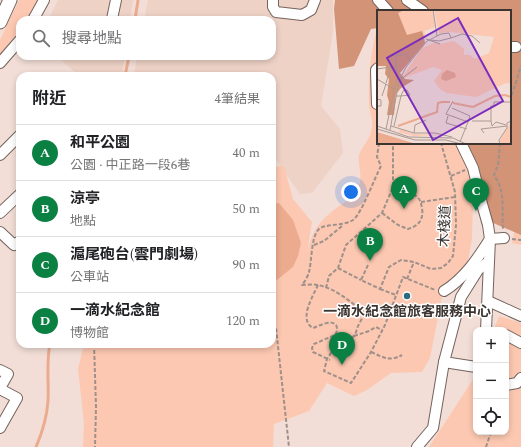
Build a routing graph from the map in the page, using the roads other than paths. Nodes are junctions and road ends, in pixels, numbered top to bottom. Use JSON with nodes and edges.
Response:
{"nodes":[{"id":1,"x":10,"y":0,"type":"edge"},
{"id":2,"x":44,"y":0,"type":"edge"},
{"id":3,"x":116,"y":0,"type":"edge"},
{"id":4,"x":273,"y":0,"type":"edge"},
{"id":5,"x":315,"y":0,"type":"edge"},
{"id":6,"x":377,"y":0,"type":"edge"},
{"id":7,"x":407,"y":0,"type":"edge"},
{"id":8,"x":379,"y":10,"type":"edge"},
{"id":9,"x":387,"y":10,"type":"edge"},
{"id":10,"x":422,"y":10,"type":"edge"},
{"id":11,"x":35,"y":16,"type":"edge"},
{"id":12,"x":113,"y":16,"type":"edge"},
{"id":13,"x":0,"y":22,"type":"edge"},
{"id":14,"x":16,"y":45,"type":"edge"},
{"id":15,"x":0,"y":63,"type":"edge"},
{"id":16,"x":377,"y":69,"type":"edge"},
{"id":17,"x":377,"y":104,"type":"dead end"},
{"id":18,"x":16,"y":139,"type":"edge"},
{"id":19,"x":461,"y":144,"type":"edge"},
{"id":20,"x":0,"y":155,"type":"edge"},
{"id":21,"x":16,"y":198,"type":"edge"},
{"id":22,"x":0,"y":213,"type":"edge"},
{"id":23,"x":0,"y":232,"type":"edge"},
{"id":24,"x":504,"y":238,"type":"road end"},
{"id":25,"x":490,"y":239,"type":"junction"},
{"id":26,"x":16,"y":243,"type":"edge"},
{"id":27,"x":489,"y":261,"type":"junction"},
{"id":28,"x":444,"y":291,"type":"road end"},
{"id":29,"x":488,"y":301,"type":"junction"},
{"id":30,"x":521,"y":316,"type":"edge"},
{"id":31,"x":490,"y":327,"type":"edge"},
{"id":32,"x":509,"y":337,"type":"edge"},
{"id":33,"x":521,"y":343,"type":"edge"},
{"id":34,"x":444,"y":362,"type":"junction"},
{"id":35,"x":473,"y":367,"type":"edge"},
{"id":36,"x":0,"y":370,"type":"edge"},
{"id":37,"x":521,"y":378,"type":"edge"},
{"id":38,"x":509,"y":384,"type":"edge"},
{"id":39,"x":0,"y":389,"type":"edge"},
{"id":40,"x":0,"y":428,"type":"edge"},
{"id":41,"x":417,"y":447,"type":"edge"}],
"edges":[{"from":1,"to":13,"type":"main road"},
{"from":2,"to":11,"type":"street"},
{"from":3,"to":12,"type":"street"},
{"from":4,"to":5,"type":"street"},
{"from":6,"to":8,"type":"street"},
{"from":6,"to":9,"type":"street"},
{"from":7,"to":10,"type":"street"},
{"from":14,"to":15,"type":"street"},
{"from":16,"to":17,"type":"street"},
{"from":18,"to":20,"type":"street"},
{"from":19,"to":25,"type":"street"},
{"from":21,"to":22,"type":"street"},
{"from":23,"to":26,"type":"street"},
{"from":24,"to":25,"type":"street"},
{"from":25,"to":27,"type":"street"},
{"from":25,"to":28,"type":"street"},
{"from":27,"to":29,"type":"street"},
{"from":27,"to":34,"type":"street"},
{"from":29,"to":30,"type":"street"},
{"from":29,"to":31,"type":"street"},
{"from":32,"to":33,"type":"street"},
{"from":34,"to":35,"type":"street"},
{"from":34,"to":41,"type":"street"},
{"from":36,"to":39,"type":"street"},
{"from":37,"to":38,"type":"street"},
{"from":39,"to":40,"type":"street"}]}
